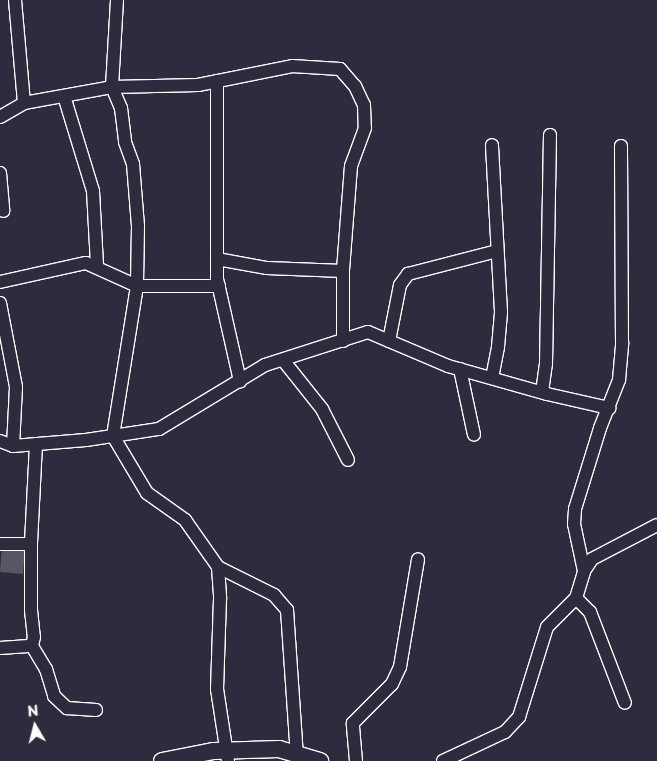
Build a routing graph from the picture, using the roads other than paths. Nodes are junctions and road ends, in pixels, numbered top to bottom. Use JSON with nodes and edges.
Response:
{"nodes":[{"id":1,"x":15,"y":0,"type":"edge"},
{"id":2,"x":116,"y":0,"type":"edge"},
{"id":3,"x":217,"y":81,"type":"junction"},
{"id":4,"x":112,"y":86,"type":"junction"},
{"id":5,"x":64,"y":96,"type":"junction"},
{"id":6,"x":24,"y":104,"type":"junction"},
{"id":7,"x":0,"y":117,"type":"edge"},
{"id":8,"x":550,"y":135,"type":"dead end"},
{"id":9,"x":492,"y":145,"type":"dead end"},
{"id":10,"x":621,"y":146,"type":"dead end"},
{"id":11,"x":0,"y":173,"type":"edge"},
{"id":12,"x":3,"y":212,"type":"dead end"},
{"id":13,"x":497,"y":251,"type":"junction"},
{"id":14,"x":217,"y":259,"type":"junction"},
{"id":15,"x":97,"y":266,"type":"junction"},
{"id":16,"x":343,"y":271,"type":"junction"},
{"id":17,"x":0,"y":282,"type":"edge"},
{"id":18,"x":137,"y":286,"type":"junction"},
{"id":19,"x":219,"y":286,"type":"junction"},
{"id":20,"x":0,"y":303,"type":"edge"},
{"id":21,"x":343,"y":341,"type":"junction"},
{"id":22,"x":390,"y":341,"type":"junction"},
{"id":23,"x":283,"y":360,"type":"junction"},
{"id":24,"x":460,"y":369,"type":"junction"},
{"id":25,"x":492,"y":378,"type":"junction"},
{"id":26,"x":240,"y":381,"type":"junction"},
{"id":27,"x":542,"y":392,"type":"junction"},
{"id":28,"x":609,"y":408,"type":"junction"},
{"id":29,"x":474,"y":435,"type":"dead end"},
{"id":30,"x":113,"y":436,"type":"junction"},
{"id":31,"x":0,"y":441,"type":"edge"},
{"id":32,"x":36,"y":444,"type":"junction"},
{"id":33,"x":13,"y":446,"type":"junction"},
{"id":34,"x":348,"y":460,"type":"dead end"},
{"id":35,"x":657,"y":525,"type":"edge"},
{"id":36,"x":0,"y":544,"type":"edge"},
{"id":37,"x":30,"y":544,"type":"junction"},
{"id":38,"x":418,"y":560,"type":"dead end"},
{"id":39,"x":218,"y":567,"type":"junction"},
{"id":40,"x":584,"y":571,"type":"junction"},
{"id":41,"x":576,"y":598,"type":"junction"},
{"id":42,"x":32,"y":646,"type":"junction"},
{"id":43,"x":0,"y":648,"type":"edge"},
{"id":44,"x":625,"y":703,"type":"dead end"},
{"id":45,"x":96,"y":710,"type":"dead end"},
{"id":46,"x":279,"y":755,"type":"edge"},
{"id":47,"x":297,"y":755,"type":"junction"},
{"id":48,"x":227,"y":756,"type":"edge"},
{"id":49,"x":164,"y":761,"type":"edge"},
{"id":50,"x":320,"y":761,"type":"edge"},
{"id":51,"x":356,"y":761,"type":"edge"},
{"id":52,"x":443,"y":761,"type":"edge"}],
"edges":[{"from":1,"to":6,"type":"street"},
{"from":2,"to":4,"type":"street"},
{"from":3,"to":4,"type":"street"},
{"from":3,"to":14,"type":"street"},
{"from":3,"to":16,"type":"street"},
{"from":4,"to":5,"type":"street"},
{"from":4,"to":18,"type":"street"},
{"from":5,"to":6,"type":"street"},
{"from":5,"to":15,"type":"street"},
{"from":6,"to":7,"type":"street"},
{"from":8,"to":27,"type":"street"},
{"from":9,"to":13,"type":"street"},
{"from":10,"to":28,"type":"street"},
{"from":11,"to":12,"type":"street"},
{"from":13,"to":22,"type":"street"},
{"from":13,"to":25,"type":"street"},
{"from":14,"to":16,"type":"street"},
{"from":14,"to":19,"type":"street"},
{"from":15,"to":17,"type":"street"},
{"from":15,"to":18,"type":"street"},
{"from":16,"to":21,"type":"street"},
{"from":18,"to":19,"type":"street"},
{"from":18,"to":30,"type":"street"},
{"from":19,"to":26,"type":"street"},
{"from":20,"to":33,"type":"street"},
{"from":21,"to":22,"type":"street"},
{"from":21,"to":23,"type":"street"},
{"from":22,"to":24,"type":"street"},
{"from":23,"to":26,"type":"street"},
{"from":23,"to":34,"type":"street"},
{"from":24,"to":25,"type":"street"},
{"from":24,"to":29,"type":"street"},
{"from":25,"to":27,"type":"street"},
{"from":26,"to":30,"type":"street"},
{"from":27,"to":28,"type":"street"},
{"from":28,"to":40,"type":"street"},
{"from":30,"to":32,"type":"street"},
{"from":30,"to":39,"type":"street"},
{"from":31,"to":33,"type":"street"},
{"from":32,"to":33,"type":"street"},
{"from":32,"to":37,"type":"street"},
{"from":35,"to":40,"type":"street"},
{"from":36,"to":37,"type":"street"},
{"from":37,"to":42,"type":"street"},
{"from":38,"to":51,"type":"street"},
{"from":39,"to":47,"type":"street"},
{"from":39,"to":48,"type":"street"},
{"from":40,"to":41,"type":"street"},
{"from":41,"to":44,"type":"street"},
{"from":41,"to":52,"type":"street"},
{"from":42,"to":43,"type":"street"},
{"from":42,"to":45,"type":"street"},
{"from":46,"to":47,"type":"street"},
{"from":46,"to":48,"type":"street"},
{"from":47,"to":50,"type":"street"},
{"from":48,"to":49,"type":"street"}]}
